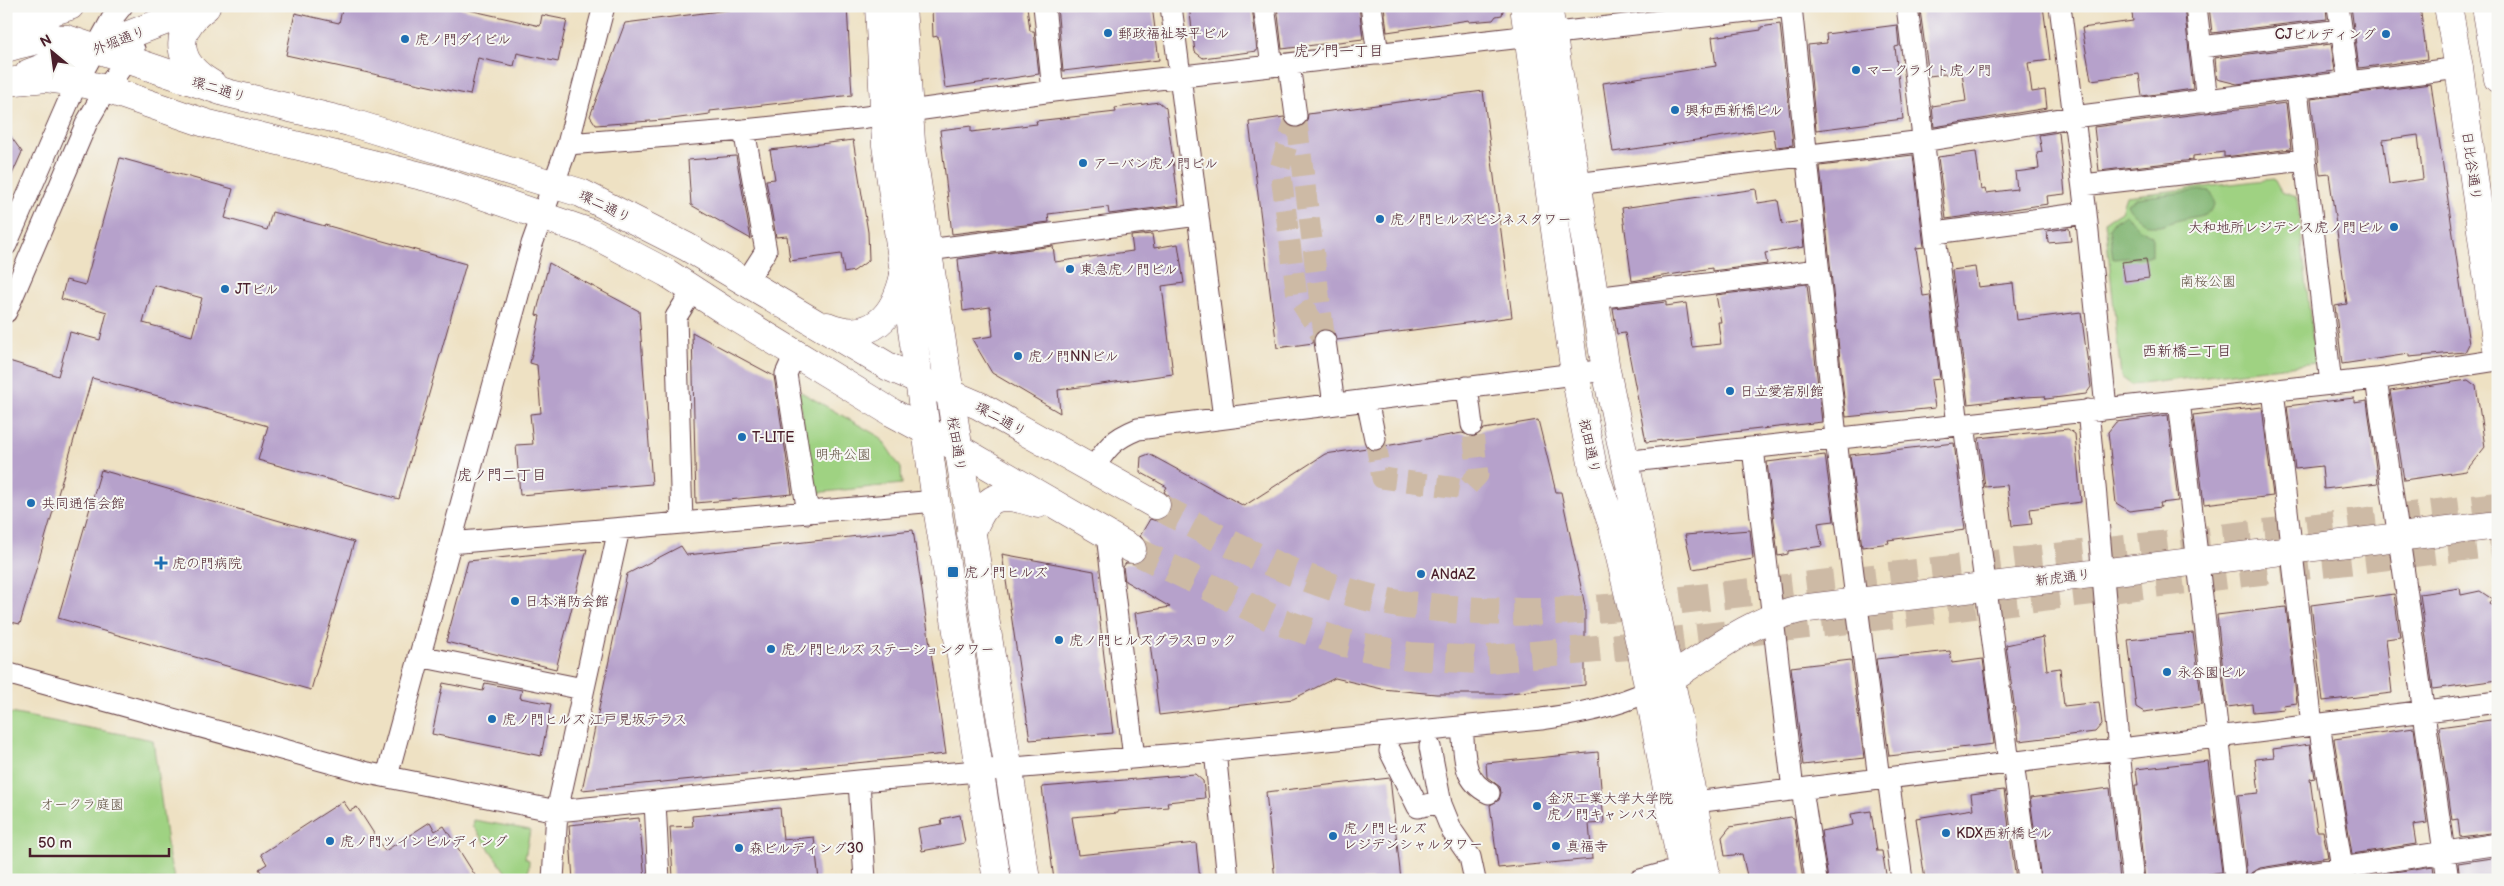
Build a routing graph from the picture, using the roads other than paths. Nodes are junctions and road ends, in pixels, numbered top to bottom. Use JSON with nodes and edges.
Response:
{"nodes":[{"id":1,"x":70,"y":6,"type":"edge"},
{"id":2,"x":122,"y":6,"type":"edge"},
{"id":3,"x":204,"y":6,"type":"edge"},
{"id":4,"x":208,"y":6,"type":"edge"},
{"id":5,"x":604,"y":6,"type":"edge"},
{"id":6,"x":879,"y":6,"type":"edge"},
{"id":7,"x":902,"y":6,"type":"edge"},
{"id":8,"x":1044,"y":6,"type":"edge"},
{"id":9,"x":1171,"y":6,"type":"edge"},
{"id":10,"x":1264,"y":6,"type":"edge"},
{"id":11,"x":1371,"y":6,"type":"edge"},
{"id":12,"x":1524,"y":6,"type":"edge"},
{"id":13,"x":1548,"y":6,"type":"edge"},
{"id":14,"x":1791,"y":6,"type":"edge"},
{"id":15,"x":1907,"y":6,"type":"edge"},
{"id":16,"x":2060,"y":6,"type":"edge"},
{"id":17,"x":2196,"y":6,"type":"edge"},
{"id":18,"x":2338,"y":6,"type":"edge"},
{"id":19,"x":2448,"y":6,"type":"edge"},
{"id":20,"x":2486,"y":6,"type":"edge"},
{"id":21,"x":1714,"y":11,"type":"edge"},
{"id":22,"x":6,"y":26,"type":"edge"},
{"id":23,"x":155,"y":26,"type":"junction"},
{"id":24,"x":2341,"y":30,"type":"junction"},
{"id":25,"x":1540,"y":36,"type":"junction"},
{"id":26,"x":2201,"y":47,"type":"junction"},
{"id":27,"x":6,"y":48,"type":"edge"},
{"id":28,"x":94,"y":50,"type":"junction"},
{"id":29,"x":1378,"y":54,"type":"junction"},
{"id":30,"x":125,"y":59,"type":"junction"},
{"id":31,"x":1280,"y":65,"type":"junction"},
{"id":32,"x":2459,"y":68,"type":"junction"},
{"id":33,"x":1180,"y":76,"type":"junction"},
{"id":34,"x":2498,"y":78,"type":"edge"},
{"id":35,"x":14,"y":81,"type":"edge"},
{"id":36,"x":77,"y":82,"type":"junction"},
{"id":37,"x":2349,"y":83,"type":"junction"},
{"id":38,"x":106,"y":89,"type":"junction"},
{"id":39,"x":2297,"y":90,"type":"junction"},
{"id":40,"x":1053,"y":91,"type":"junction"},
{"id":41,"x":227,"y":93,"type":"junction"},
{"id":42,"x":2207,"y":100,"type":"junction"},
{"id":43,"x":897,"y":113,"type":"junction"},
{"id":44,"x":1296,"y":116,"type":"tunnel mouth"},
{"id":45,"x":2073,"y":117,"type":"junction"},
{"id":46,"x":60,"y":121,"type":"junction"},
{"id":47,"x":744,"y":130,"type":"junction"},
{"id":48,"x":1923,"y":140,"type":"junction"},
{"id":49,"x":567,"y":147,"type":"junction"},
{"id":50,"x":1806,"y":155,"type":"junction"},
{"id":51,"x":2305,"y":160,"type":"junction"},
{"id":52,"x":554,"y":184,"type":"junction"},
{"id":53,"x":1576,"y":184,"type":"junction"},
{"id":54,"x":2082,"y":185,"type":"junction"},
{"id":55,"x":2086,"y":213,"type":"junction"},
{"id":56,"x":1198,"y":215,"type":"junction"},
{"id":57,"x":542,"y":216,"type":"junction"},
{"id":58,"x":1935,"y":233,"type":"junction"},
{"id":59,"x":6,"y":245,"type":"edge"},
{"id":60,"x":928,"y":250,"type":"junction"},
{"id":61,"x":1818,"y":270,"type":"junction"},
{"id":62,"x":904,"y":275,"type":"junction"},
{"id":63,"x":746,"y":282,"type":"junction"},
{"id":64,"x":693,"y":290,"type":"junction"},
{"id":65,"x":1595,"y":298,"type":"junction"},
{"id":66,"x":6,"y":312,"type":"edge"},
{"id":67,"x":796,"y":312,"type":"junction"},
{"id":68,"x":1325,"y":341,"type":"tunnel mouth"},
{"id":69,"x":796,"y":354,"type":"junction"},
{"id":70,"x":2498,"y":355,"type":"edge"},
{"id":71,"x":2498,"y":360,"type":"edge"},
{"id":72,"x":1606,"y":370,"type":"junction"},
{"id":73,"x":1575,"y":374,"type":"junction"},
{"id":74,"x":2376,"y":379,"type":"junction"},
{"id":75,"x":919,"y":381,"type":"junction"},
{"id":76,"x":2331,"y":384,"type":"junction"},
{"id":77,"x":1467,"y":388,"type":"junction"},
{"id":78,"x":2273,"y":390,"type":"junction"},
{"id":79,"x":949,"y":394,"type":"junction"},
{"id":80,"x":1367,"y":400,"type":"junction"},
{"id":81,"x":2179,"y":401,"type":"junction"},
{"id":82,"x":1334,"y":404,"type":"junction"},
{"id":83,"x":2097,"y":409,"type":"junction"},
{"id":84,"x":1224,"y":418,"type":"junction"},
{"id":85,"x":1961,"y":424,"type":"junction"},
{"id":86,"x":1472,"y":425,"type":"tunnel mouth"},
{"id":87,"x":926,"y":430,"type":"junction"},
{"id":88,"x":1836,"y":438,"type":"junction"},
{"id":89,"x":1375,"y":439,"type":"tunnel mouth"},
{"id":90,"x":958,"y":448,"type":"junction"},
{"id":91,"x":1753,"y":448,"type":"junction"},
{"id":92,"x":1623,"y":462,"type":"junction"},
{"id":93,"x":1092,"y":471,"type":"junction"},
{"id":94,"x":936,"y":501,"type":"junction"},
{"id":95,"x":1156,"y":505,"type":"tunnel mouth"},
{"id":96,"x":1063,"y":511,"type":"junction"},
{"id":97,"x":808,"y":513,"type":"junction"},
{"id":98,"x":682,"y":523,"type":"junction"},
{"id":99,"x":2498,"y":525,"type":"edge"},
{"id":100,"x":619,"y":529,"type":"junction"},
{"id":101,"x":970,"y":534,"type":"junction"},
{"id":102,"x":1107,"y":535,"type":"junction"},
{"id":103,"x":2399,"y":537,"type":"junction"},
{"id":104,"x":450,"y":544,"type":"junction"},
{"id":105,"x":1132,"y":549,"type":"tunnel mouth"},
{"id":106,"x":2292,"y":550,"type":"junction"},
{"id":107,"x":2198,"y":561,"type":"junction"},
{"id":108,"x":2104,"y":572,"type":"junction"},
{"id":109,"x":1985,"y":587,"type":"junction"},
{"id":110,"x":1856,"y":602,"type":"junction"},
{"id":111,"x":1774,"y":616,"type":"junction"},
{"id":112,"x":419,"y":656,"type":"junction"},
{"id":113,"x":6,"y":673,"type":"edge"},
{"id":114,"x":1659,"y":685,"type":"junction"},
{"id":115,"x":583,"y":690,"type":"junction"},
{"id":116,"x":2498,"y":702,"type":"edge"},
{"id":117,"x":2424,"y":711,"type":"junction"},
{"id":118,"x":2316,"y":725,"type":"junction"},
{"id":119,"x":1462,"y":726,"type":"junction"},
{"id":120,"x":2218,"y":737,"type":"junction"},
{"id":121,"x":1430,"y":748,"type":"dead end"},
{"id":122,"x":2120,"y":749,"type":"junction"},
{"id":123,"x":1215,"y":751,"type":"junction"},
{"id":124,"x":1390,"y":751,"type":"dead end"},
{"id":125,"x":1134,"y":758,"type":"junction"},
{"id":126,"x":2011,"y":763,"type":"junction"},
{"id":127,"x":1008,"y":769,"type":"junction"},
{"id":128,"x":980,"y":771,"type":"junction"},
{"id":129,"x":387,"y":776,"type":"junction"},
{"id":130,"x":1884,"y":779,"type":"junction"},
{"id":131,"x":859,"y":781,"type":"junction"},
{"id":132,"x":1797,"y":789,"type":"junction"},
{"id":133,"x":1489,"y":793,"type":"dead end"},
{"id":134,"x":655,"y":802,"type":"junction"},
{"id":135,"x":1440,"y":802,"type":"junction"},
{"id":136,"x":1683,"y":804,"type":"junction"},
{"id":137,"x":557,"y":812,"type":"junction"},
{"id":138,"x":2498,"y":844,"type":"edge"},
{"id":139,"x":2444,"y":853,"type":"junction"},
{"id":140,"x":2343,"y":873,"type":"edge"},
{"id":141,"x":1675,"y":877,"type":"edge"},
{"id":142,"x":553,"y":880,"type":"edge"},
{"id":143,"x":659,"y":880,"type":"edge"},
{"id":144,"x":865,"y":880,"type":"edge"},
{"id":145,"x":997,"y":880,"type":"edge"},
{"id":146,"x":1026,"y":880,"type":"edge"},
{"id":147,"x":1228,"y":880,"type":"edge"},
{"id":148,"x":1475,"y":880,"type":"edge"},
{"id":149,"x":1640,"y":880,"type":"edge"},
{"id":150,"x":1707,"y":880,"type":"edge"},
{"id":151,"x":1816,"y":880,"type":"edge"},
{"id":152,"x":1902,"y":880,"type":"edge"},
{"id":153,"x":2029,"y":880,"type":"edge"},
{"id":154,"x":2133,"y":880,"type":"edge"},
{"id":155,"x":2235,"y":880,"type":"edge"},
{"id":156,"x":2262,"y":880,"type":"edge"},
{"id":157,"x":2448,"y":880,"type":"edge"}],
"edges":[{"from":1,"to":22,"type":"main road"},
{"from":2,"to":28,"type":"street"},
{"from":3,"to":23,"type":"main road","name":"外堀通り"},
{"from":4,"to":41,"type":"main road"},
{"from":5,"to":49,"type":"street"},
{"from":6,"to":43,"type":"main road","name":"桜田通り"},
{"from":7,"to":43,"type":"main road","name":"桜田通り"},
{"from":8,"to":40,"type":"street"},
{"from":9,"to":33,"type":"street"},
{"from":10,"to":31,"type":"street"},
{"from":11,"to":29,"type":"street"},
{"from":12,"to":25,"type":"main road","name":"祝田通り"},
{"from":13,"to":25,"type":"main road","name":"祝田通り"},
{"from":14,"to":21,"type":"street"},
{"from":14,"to":50,"type":"street"},
{"from":15,"to":48,"type":"street"},
{"from":16,"to":45,"type":"street"},
{"from":17,"to":26,"type":"street"},
{"from":18,"to":24,"type":"street"},
{"from":19,"to":32,"type":"main road","name":"日比谷通り"},
{"from":20,"to":34,"type":"main road"},
{"from":21,"to":25,"type":"street"},
{"from":23,"to":28,"type":"main road","name":"外堀通り"},
{"from":23,"to":30,"type":"street"},
{"from":24,"to":26,"type":"street"},
{"from":24,"to":37,"type":"street"},
{"from":25,"to":29,"type":"street"},
{"from":25,"to":53,"type":"main road","name":"祝田通り"},
{"from":25,"to":73,"type":"main road","name":"祝田通り"},
{"from":26,"to":42,"type":"street"},
{"from":27,"to":28,"type":"main road","name":"環二通り"},
{"from":28,"to":30,"type":"main road","name":"環二通り"},
{"from":28,"to":35,"type":"main road","name":"外堀通り"},
{"from":28,"to":36,"type":"street"},
{"from":29,"to":31,"type":"street"},
{"from":30,"to":38,"type":"street"},
{"from":30,"to":41,"type":"main road","name":"環二通り"},
{"from":31,"to":33,"type":"street"},
{"from":31,"to":44,"type":"street"},
{"from":32,"to":37,"type":"street"},
{"from":32,"to":70,"type":"main road","name":"日比谷通り"},
{"from":33,"to":40,"type":"street"},
{"from":33,"to":56,"type":"street"},
{"from":35,"to":36,"type":"main road"},
{"from":35,"to":46,"type":"street"},
{"from":36,"to":38,"type":"main road"},
{"from":36,"to":46,"type":"street"},
{"from":37,"to":39,"type":"street"},
{"from":38,"to":57,"type":"main road"},
{"from":38,"to":66,"type":"street"},
{"from":39,"to":42,"type":"street"},
{"from":39,"to":51,"type":"street"},
{"from":40,"to":43,"type":"street"},
{"from":41,"to":52,"type":"main road","name":"環二通り"},
{"from":42,"to":45,"type":"street"},
{"from":43,"to":47,"type":"street"},
{"from":43,"to":60,"type":"main road","name":"桜田通り"},
{"from":43,"to":62,"type":"main road","name":"桜田通り"},
{"from":45,"to":48,"type":"street"},
{"from":45,"to":54,"type":"street"},
{"from":46,"to":59,"type":"street"},
{"from":47,"to":49,"type":"street"},
{"from":47,"to":63,"type":"street"},
{"from":48,"to":50,"type":"street"},
{"from":48,"to":58,"type":"street"},
{"from":49,"to":52,"type":"street"},
{"from":50,"to":53,"type":"street"},
{"from":50,"to":61,"type":"street"},
{"from":51,"to":54,"type":"street"},
{"from":51,"to":76,"type":"street"},
{"from":52,"to":57,"type":"street"},
{"from":52,"to":63,"type":"main road","name":"環二通り"},
{"from":53,"to":65,"type":"main road","name":"祝田通り"},
{"from":54,"to":55,"type":"street"},
{"from":55,"to":58,"type":"street"},
{"from":55,"to":83,"type":"street"},
{"from":56,"to":60,"type":"street"},
{"from":56,"to":84,"type":"street"},
{"from":57,"to":64,"type":"main road"},
{"from":57,"to":104,"type":"street"},
{"from":58,"to":85,"type":"street"},
{"from":60,"to":79,"type":"main road","name":"桜田通り"},
{"from":61,"to":65,"type":"street"},
{"from":61,"to":88,"type":"street"},
{"from":62,"to":67,"type":"main road"},
{"from":62,"to":75,"type":"main road","name":"桜田通り"},
{"from":63,"to":67,"type":"main road","name":"環二通り"},
{"from":64,"to":69,"type":"main road"},
{"from":64,"to":98,"type":"street"},
{"from":65,"to":72,"type":"main road","name":"祝田通り"},
{"from":67,"to":75,"type":"main road","name":"環二通り"},
{"from":68,"to":82,"type":"street"},
{"from":69,"to":87,"type":"main road"},
{"from":69,"to":97,"type":"street"},
{"from":71,"to":74,"type":"street"},
{"from":72,"to":73,"type":"street"},
{"from":72,"to":92,"type":"main road","name":"祝田通り"},
{"from":73,"to":77,"type":"street"},
{"from":73,"to":114,"type":"main road","name":"祝田通り"},
{"from":74,"to":76,"type":"street"},
{"from":74,"to":103,"type":"street"},
{"from":75,"to":79,"type":"main road","name":"環二通り"},
{"from":75,"to":87,"type":"main road","name":"桜田通り"},
{"from":76,"to":78,"type":"street"},
{"from":77,"to":80,"type":"street"},
{"from":77,"to":86,"type":"street"},
{"from":78,"to":81,"type":"street"},
{"from":78,"to":106,"type":"street"},
{"from":79,"to":90,"type":"main road","name":"桜田通り"},
{"from":79,"to":93,"type":"main road","name":"環二通り"},
{"from":80,"to":82,"type":"street"},
{"from":80,"to":89,"type":"street"},
{"from":81,"to":83,"type":"street"},
{"from":81,"to":107,"type":"street"},
{"from":82,"to":84,"type":"street"},
{"from":83,"to":85,"type":"street"},
{"from":83,"to":108,"type":"street"},
{"from":84,"to":93,"type":"street"},
{"from":85,"to":88,"type":"street"},
{"from":85,"to":109,"type":"street"},
{"from":87,"to":90,"type":"main road"},
{"from":87,"to":94,"type":"main road","name":"桜田通り"},
{"from":88,"to":91,"type":"street"},
{"from":88,"to":110,"type":"street"},
{"from":90,"to":96,"type":"main road"},
{"from":90,"to":101,"type":"main road","name":"桜田通り"},
{"from":91,"to":92,"type":"street"},
{"from":91,"to":111,"type":"street"},
{"from":92,"to":114,"type":"main road","name":"祝田通り"},
{"from":93,"to":95,"type":"main road","name":"環二通り"},
{"from":94,"to":97,"type":"street"},
{"from":94,"to":128,"type":"main road","name":"桜田通り"},
{"from":96,"to":101,"type":"main road"},
{"from":96,"to":102,"type":"main road"},
{"from":97,"to":98,"type":"street"},
{"from":98,"to":100,"type":"street"},
{"from":99,"to":103,"type":"main road","name":"新虎通り"},
{"from":100,"to":104,"type":"street"},
{"from":100,"to":115,"type":"street"},
{"from":101,"to":127,"type":"main road","name":"桜田通り"},
{"from":102,"to":105,"type":"main road"},
{"from":102,"to":125,"type":"street"},
{"from":103,"to":106,"type":"main road","name":"新虎通り"},
{"from":103,"to":117,"type":"street"},
{"from":104,"to":112,"type":"street"},
{"from":106,"to":107,"type":"main road","name":"新虎通り"},
{"from":106,"to":118,"type":"street"},
{"from":107,"to":108,"type":"main road","name":"新虎通り"},
{"from":107,"to":120,"type":"street"},
{"from":108,"to":109,"type":"main road","name":"新虎通り"},
{"from":108,"to":122,"type":"street"},
{"from":109,"to":110,"type":"main road","name":"新虎通り"},
{"from":109,"to":126,"type":"street"},
{"from":110,"to":111,"type":"main road","name":"新虎通り"},
{"from":110,"to":130,"type":"street"},
{"from":111,"to":114,"type":"main road","name":"新虎通り"},
{"from":111,"to":132,"type":"street"},
{"from":112,"to":115,"type":"street"},
{"from":112,"to":129,"type":"street"},
{"from":113,"to":129,"type":"street"},
{"from":114,"to":119,"type":"street"},
{"from":114,"to":136,"type":"main road","name":"祝田通り"},
{"from":115,"to":137,"type":"street"},
{"from":116,"to":117,"type":"street"},
{"from":117,"to":118,"type":"street"},
{"from":117,"to":139,"type":"street"},
{"from":118,"to":120,"type":"street"},
{"from":118,"to":140,"type":"street"},
{"from":119,"to":123,"type":"street"},
{"from":119,"to":133,"type":"street"},
{"from":120,"to":122,"type":"street"},
{"from":120,"to":155,"type":"street"},
{"from":121,"to":135,"type":"street"},
{"from":122,"to":126,"type":"street"},
{"from":122,"to":154,"type":"street"},
{"from":123,"to":125,"type":"street"},
{"from":123,"to":147,"type":"street"},
{"from":124,"to":135,"type":"street"},
{"from":125,"to":127,"type":"street"},
{"from":126,"to":130,"type":"street"},
{"from":126,"to":153,"type":"street"},
{"from":127,"to":128,"type":"street"},
{"from":127,"to":146,"type":"main road","name":"桜田通り"},
{"from":128,"to":131,"type":"street"},
{"from":128,"to":145,"type":"main road","name":"桜田通り"},
{"from":129,"to":137,"type":"street"},
{"from":130,"to":132,"type":"street"},
{"from":130,"to":152,"type":"street"},
{"from":131,"to":134,"type":"street"},
{"from":131,"to":144,"type":"street"},
{"from":132,"to":136,"type":"street"},
{"from":132,"to":151,"type":"street"},
{"from":134,"to":137,"type":"street"},
{"from":134,"to":143,"type":"street"},
{"from":135,"to":148,"type":"street"},
{"from":136,"to":141,"type":"main road","name":"祝田通り"},
{"from":136,"to":150,"type":"main road","name":"祝田通り"},
{"from":137,"to":142,"type":"street"},
{"from":138,"to":139,"type":"street"},
{"from":139,"to":140,"type":"street"},
{"from":139,"to":157,"type":"street"},
{"from":140,"to":156,"type":"street"},
{"from":141,"to":149,"type":"street"}]}
